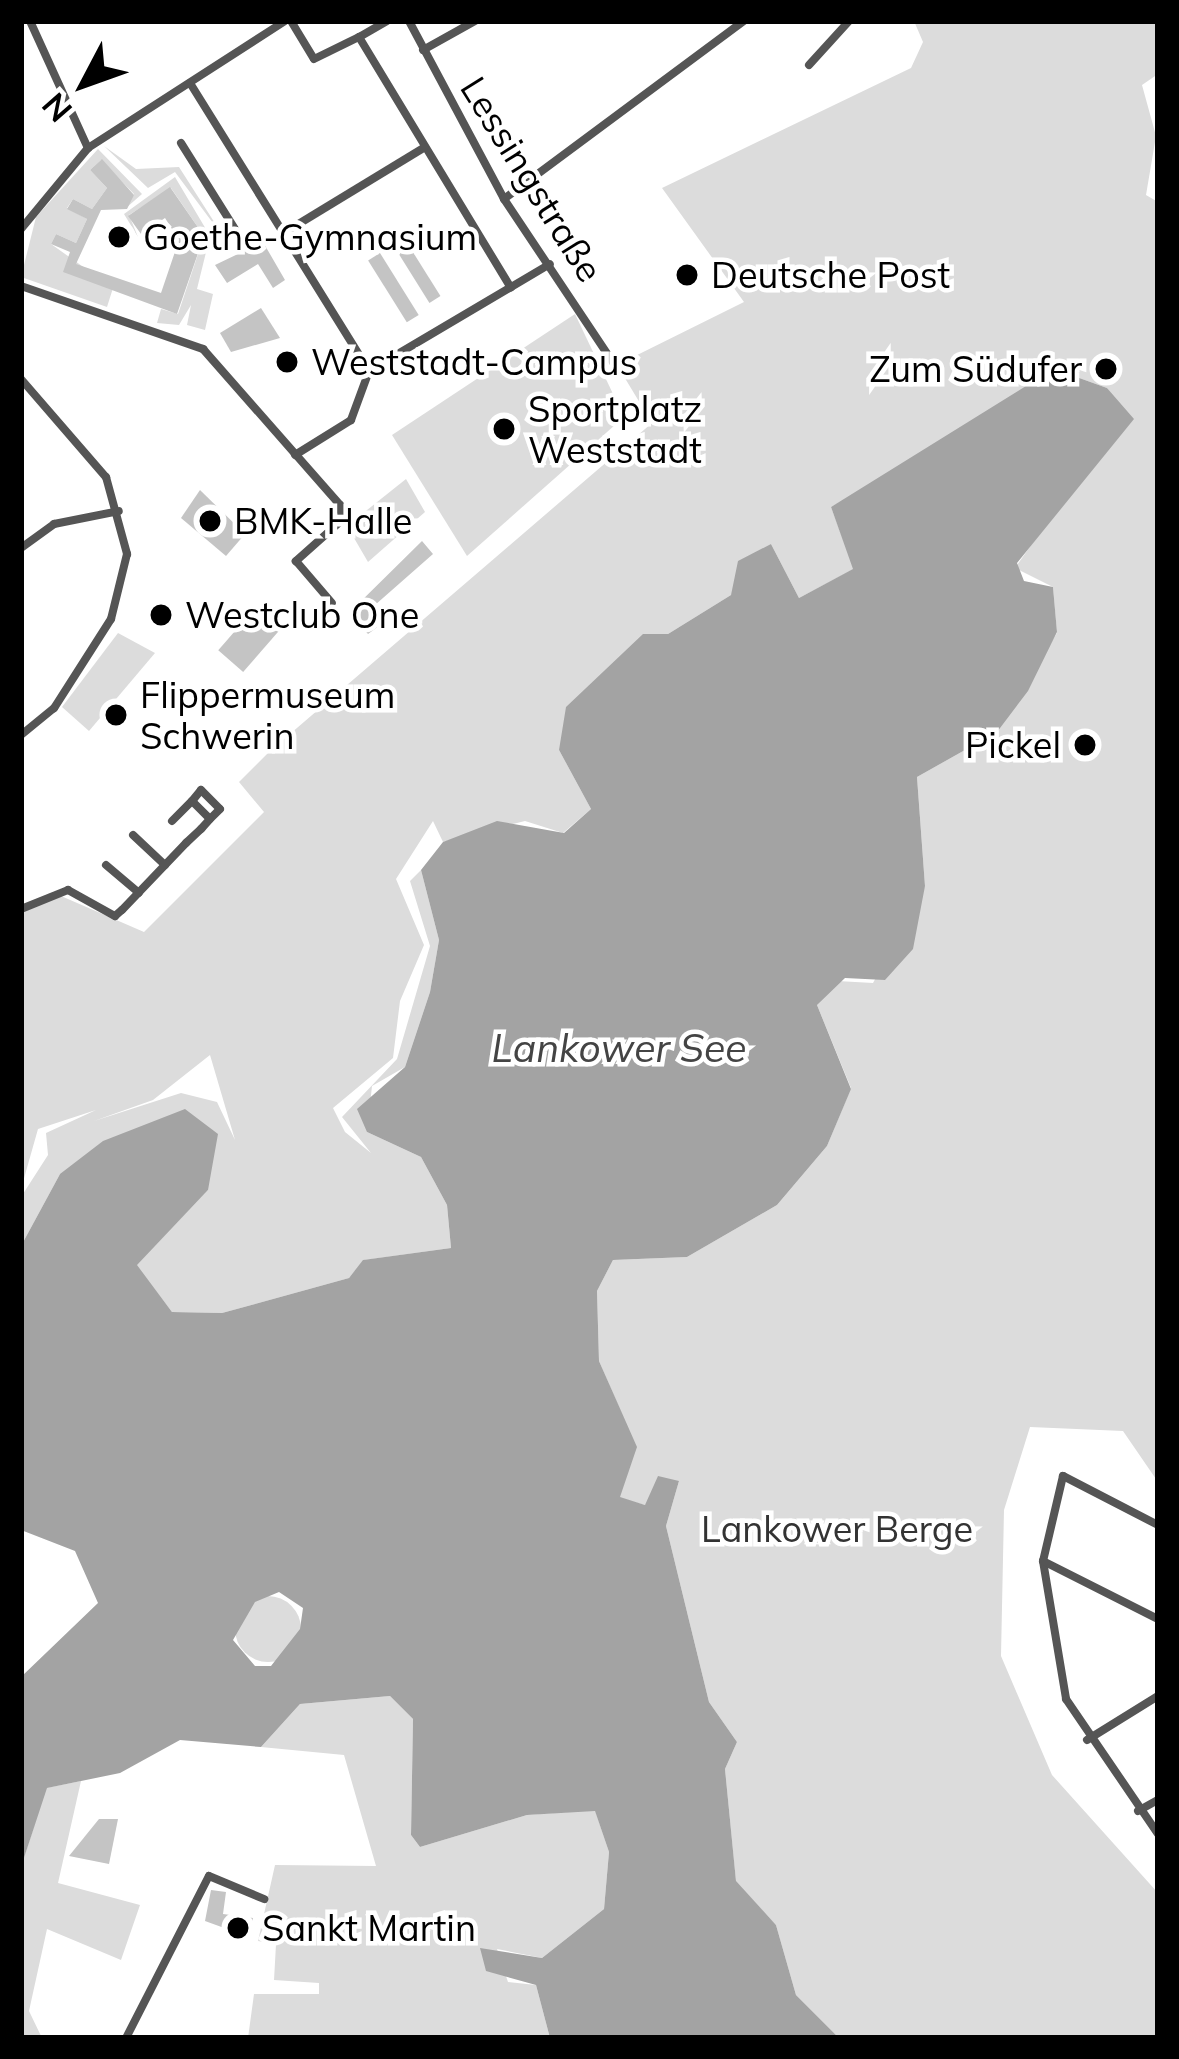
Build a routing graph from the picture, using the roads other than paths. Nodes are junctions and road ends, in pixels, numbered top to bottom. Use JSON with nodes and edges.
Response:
{"nodes":[{"id":1,"x":30,"y":21,"type":"edge"},
{"id":2,"x":288,"y":21,"type":"edge"},
{"id":3,"x":387,"y":21,"type":"edge"},
{"id":4,"x":409,"y":21,"type":"edge"},
{"id":5,"x":476,"y":21,"type":"edge"},
{"id":6,"x":743,"y":21,"type":"edge"},
{"id":7,"x":849,"y":21,"type":"edge"},
{"id":8,"x":359,"y":38,"type":"junction"},
{"id":9,"x":423,"y":50,"type":"junction"},
{"id":10,"x":809,"y":64,"type":"dead end"},
{"id":11,"x":190,"y":83,"type":"junction"},
{"id":12,"x":181,"y":143,"type":"dead end"},
{"id":13,"x":425,"y":147,"type":"junction"},
{"id":14,"x":88,"y":148,"type":"junction"},
{"id":15,"x":504,"y":199,"type":"junction"},
{"id":16,"x":21,"y":229,"type":"edge"},
{"id":17,"x":282,"y":234,"type":"junction"},
{"id":18,"x":243,"y":242,"type":"dead end"},
{"id":19,"x":550,"y":264,"type":"junction"},
{"id":20,"x":21,"y":286,"type":"edge"},
{"id":21,"x":511,"y":288,"type":"junction"},
{"id":22,"x":614,"y":364,"type":"dead end"},
{"id":23,"x":369,"y":371,"type":"junction"},
{"id":24,"x":21,"y":380,"type":"edge"},
{"id":25,"x":295,"y":454,"type":"junction"},
{"id":26,"x":119,"y":511,"type":"junction"},
{"id":27,"x":21,"y":548,"type":"edge"},
{"id":28,"x":332,"y":603,"type":"dead end"},
{"id":29,"x":21,"y":735,"type":"edge"},
{"id":30,"x":172,"y":821,"type":"dead end"},
{"id":31,"x":133,"y":835,"type":"dead end"},
{"id":32,"x":106,"y":865,"type":"dead end"},
{"id":33,"x":165,"y":865,"type":"junction"},
{"id":34,"x":139,"y":893,"type":"junction"},
{"id":35,"x":21,"y":909,"type":"edge"},
{"id":36,"x":1158,"y":1525,"type":"edge"},
{"id":37,"x":1042,"y":1562,"type":"junction"},
{"id":38,"x":1158,"y":1618,"type":"edge"},
{"id":39,"x":1158,"y":1696,"type":"edge"},
{"id":40,"x":1087,"y":1740,"type":"junction"},
{"id":41,"x":1158,"y":1800,"type":"edge"},
{"id":42,"x":1138,"y":1811,"type":"junction"},
{"id":43,"x":1158,"y":1834,"type":"edge"},
{"id":44,"x":265,"y":1899,"type":"dead end"},
{"id":45,"x":126,"y":2038,"type":"edge"}],
"edges":[{"from":1,"to":14,"type":"street"},
{"from":2,"to":8,"type":"street"},
{"from":2,"to":11,"type":"street"},
{"from":3,"to":8,"type":"street"},
{"from":4,"to":9,"type":"street","name":"Lessingstraße"},
{"from":5,"to":9,"type":"street"},
{"from":6,"to":15,"type":"street"},
{"from":7,"to":10,"type":"street"},
{"from":8,"to":13,"type":"street","name":"Lessingstraße"},
{"from":9,"to":15,"type":"street","name":"Lessingstraße"},
{"from":11,"to":14,"type":"street"},
{"from":11,"to":17,"type":"street"},
{"from":12,"to":18,"type":"street"},
{"from":13,"to":17,"type":"street"},
{"from":13,"to":21,"type":"street","name":"Lessingstraße"},
{"from":14,"to":16,"type":"street"},
{"from":15,"to":19,"type":"street","name":"Lessingstraße"},
{"from":17,"to":23,"type":"street"},
{"from":19,"to":21,"type":"street"},
{"from":19,"to":22,"type":"street","name":"Lessingstraße"},
{"from":20,"to":25,"type":"street"},
{"from":21,"to":23,"type":"street"},
{"from":23,"to":25,"type":"street"},
{"from":24,"to":26,"type":"street"},
{"from":25,"to":28,"type":"street"},
{"from":26,"to":27,"type":"street"},
{"from":26,"to":29,"type":"street"},
{"from":30,"to":33,"type":"street"},
{"from":31,"to":33,"type":"street"},
{"from":32,"to":34,"type":"street"},
{"from":33,"to":34,"type":"street"},
{"from":34,"to":35,"type":"street"},
{"from":36,"to":37,"type":"street"},
{"from":37,"to":38,"type":"street"},
{"from":37,"to":40,"type":"street"},
{"from":39,"to":40,"type":"street"},
{"from":40,"to":42,"type":"street"},
{"from":41,"to":42,"type":"street"},
{"from":42,"to":43,"type":"street"},
{"from":44,"to":45,"type":"street"}]}
